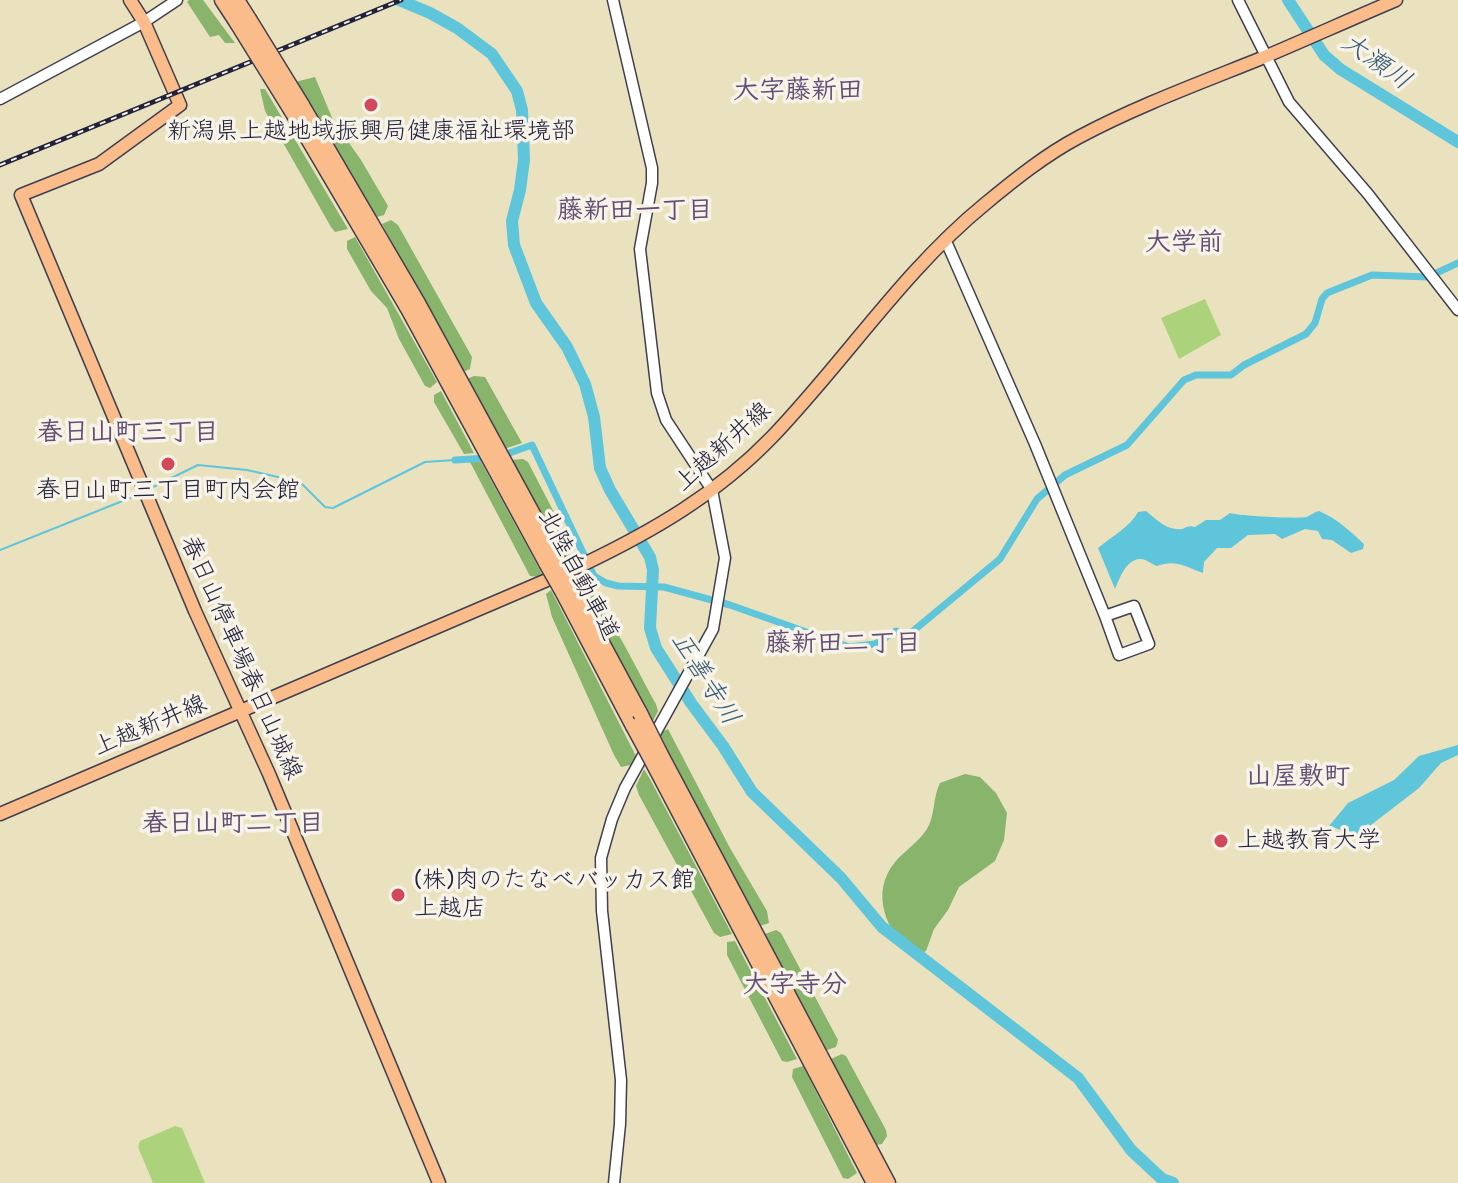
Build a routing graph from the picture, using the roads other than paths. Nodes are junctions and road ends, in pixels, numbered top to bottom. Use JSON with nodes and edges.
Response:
{"nodes":[{"id":1,"x":130,"y":0,"type":"edge"},
{"id":2,"x":177,"y":0,"type":"edge"},
{"id":3,"x":222,"y":0,"type":"edge"},
{"id":4,"x":237,"y":0,"type":"edge"},
{"id":5,"x":613,"y":0,"type":"edge"},
{"id":6,"x":1238,"y":0,"type":"edge"},
{"id":7,"x":1396,"y":0,"type":"edge"},
{"id":8,"x":243,"y":21,"type":"junction"},
{"id":9,"x":144,"y":22,"type":"junction"},
{"id":10,"x":1267,"y":56,"type":"junction"},
{"id":11,"x":0,"y":99,"type":"edge"},
{"id":12,"x":945,"y":239,"type":"junction"},
{"id":13,"x":1458,"y":310,"type":"edge"},
{"id":14,"x":712,"y":490,"type":"junction"},
{"id":15,"x":1105,"y":616,"type":"junction"},
{"id":16,"x":241,"y":710,"type":"junction"},
{"id":17,"x":656,"y":756,"type":"junction"},
{"id":18,"x":0,"y":814,"type":"edge"},
{"id":19,"x":873,"y":1180,"type":"edge"},
{"id":20,"x":439,"y":1183,"type":"edge"},
{"id":21,"x":614,"y":1183,"type":"edge"},
{"id":22,"x":888,"y":1183,"type":"edge"}],
"edges":[{"from":1,"to":9,"type":"main road"},
{"from":2,"to":9,"type":"street"},
{"from":3,"to":8,"type":"highway","name":"北陸自動車道"},
{"from":4,"to":8,"type":"highway","name":"北陸自動車道"},
{"from":5,"to":14,"type":"street"},
{"from":6,"to":10,"type":"street"},
{"from":7,"to":10,"type":"main road","name":"上越新井線"},
{"from":8,"to":17,"type":"highway","name":"北陸自動車道","bridge":true},
{"from":9,"to":11,"type":"street"},
{"from":9,"to":16,"type":"main road","name":"春日山停車場春日山城線"},
{"from":10,"to":12,"type":"main road","name":"上越新井線"},
{"from":10,"to":13,"type":"street"},
{"from":12,"to":14,"type":"main road","name":"上越新井線"},
{"from":12,"to":15,"type":"street"},
{"from":14,"to":16,"type":"main road","name":"上越新井線"},
{"from":14,"to":21,"type":"street"},
{"from":15,"to":15,"type":"street"},
{"from":16,"to":18,"type":"main road","name":"上越新井線"},
{"from":16,"to":20,"type":"main road","name":"春日山停車場春日山城線"},
{"from":17,"to":19,"type":"highway","name":"北陸自動車道"},
{"from":17,"to":22,"type":"highway","name":"北陸自動車道"}]}
